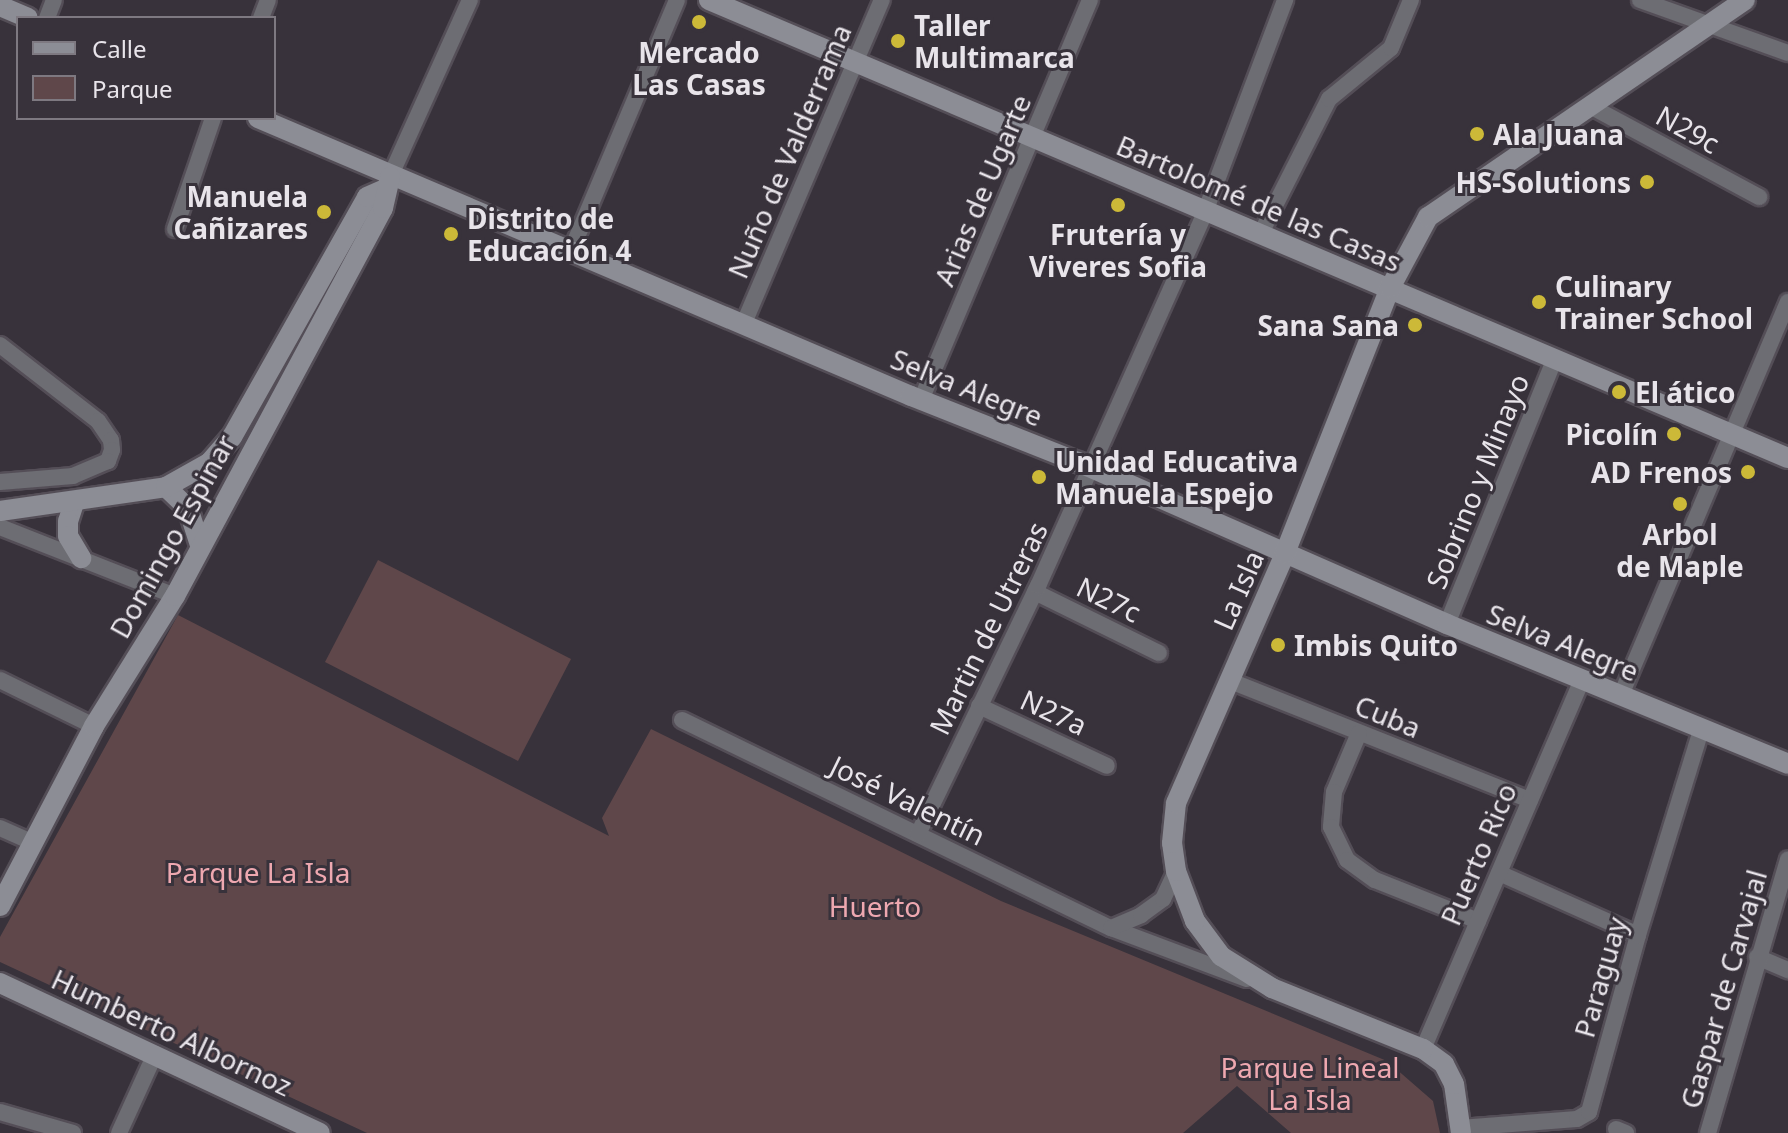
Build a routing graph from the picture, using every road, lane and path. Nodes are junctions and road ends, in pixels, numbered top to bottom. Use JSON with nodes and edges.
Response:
{"nodes":[{"id":1,"x":470,"y":0,"type":"edge"},
{"id":2,"x":677,"y":0,"type":"edge"},
{"id":3,"x":709,"y":0,"type":"edge"},
{"id":4,"x":882,"y":0,"type":"edge"},
{"id":5,"x":1090,"y":0,"type":"edge"},
{"id":6,"x":1285,"y":0,"type":"edge"},
{"id":7,"x":1411,"y":0,"type":"edge"},
{"id":8,"x":1640,"y":0,"type":"edge"},
{"id":9,"x":1745,"y":0,"type":"edge"},
{"id":10,"x":0,"y":6,"type":"edge"},
{"id":11,"x":23,"y":16,"type":"edge"},
{"id":12,"x":1709,"y":24,"type":"junction"},
{"id":13,"x":1788,"y":53,"type":"edge"},
{"id":14,"x":855,"y":62,"type":"junction"},
{"id":15,"x":1592,"y":107,"type":"junction"},
{"id":16,"x":212,"y":120,"type":"edge"},
{"id":17,"x":262,"y":120,"type":"edge"},
{"id":18,"x":1032,"y":138,"type":"junction"},
{"id":19,"x":388,"y":183,"type":"junction"},
{"id":20,"x":1759,"y":197,"type":"dead end"},
{"id":21,"x":1205,"y":212,"type":"junction"},
{"id":22,"x":175,"y":229,"type":"dead end"},
{"id":23,"x":1260,"y":235,"type":"junction"},
{"id":24,"x":571,"y":251,"type":"junction"},
{"id":25,"x":1390,"y":288,"type":"junction"},
{"id":26,"x":1788,"y":302,"type":"edge"},
{"id":27,"x":744,"y":323,"type":"junction"},
{"id":28,"x":0,"y":345,"type":"edge"},
{"id":29,"x":1555,"y":358,"type":"junction"},
{"id":30,"x":921,"y":400,"type":"junction"},
{"id":31,"x":1733,"y":437,"type":"junction"},
{"id":32,"x":1788,"y":458,"type":"edge"},
{"id":33,"x":1091,"y":468,"type":"junction"},
{"id":34,"x":73,"y":476,"type":"junction"},
{"id":35,"x":0,"y":482,"type":"edge"},
{"id":36,"x":166,"y":487,"type":"junction"},
{"id":37,"x":74,"y":503,"type":"junction"},
{"id":38,"x":0,"y":511,"type":"edge"},
{"id":39,"x":0,"y":527,"type":"edge"},
{"id":40,"x":200,"y":546,"type":"junction"},
{"id":41,"x":1285,"y":553,"type":"junction"},
{"id":42,"x":81,"y":558,"type":"junction"},
{"id":43,"x":1035,"y":592,"type":"junction"},
{"id":44,"x":175,"y":596,"type":"junction"},
{"id":45,"x":1447,"y":624,"type":"junction"},
{"id":46,"x":1159,"y":653,"type":"dead end"},
{"id":47,"x":0,"y":680,"type":"edge"},
{"id":48,"x":1228,"y":680,"type":"junction"},
{"id":49,"x":1582,"y":680,"type":"junction"},
{"id":50,"x":1621,"y":695,"type":"junction"},
{"id":51,"x":979,"y":706,"type":"junction"},
{"id":52,"x":682,"y":720,"type":"dead end"},
{"id":53,"x":94,"y":726,"type":"junction"},
{"id":54,"x":1701,"y":730,"type":"junction"},
{"id":55,"x":1359,"y":733,"type":"junction"},
{"id":56,"x":1788,"y":764,"type":"edge"},
{"id":57,"x":1107,"y":766,"type":"dead end"},
{"id":58,"x":1530,"y":800,"type":"junction"},
{"id":59,"x":0,"y":828,"type":"edge"},
{"id":60,"x":918,"y":834,"type":"junction"},
{"id":61,"x":34,"y":843,"type":"junction"},
{"id":62,"x":1788,"y":859,"type":"edge"},
{"id":63,"x":1176,"y":871,"type":"junction"},
{"id":64,"x":1499,"y":873,"type":"junction"},
{"id":65,"x":0,"y":906,"type":"edge"},
{"id":66,"x":1478,"y":921,"type":"junction"},
{"id":67,"x":1111,"y":928,"type":"junction"},
{"id":68,"x":1638,"y":935,"type":"junction"},
{"id":69,"x":1757,"y":957,"type":"junction"},
{"id":70,"x":1788,"y":970,"type":"edge"},
{"id":71,"x":0,"y":983,"type":"edge"},
{"id":72,"x":1272,"y":988,"type":"junction"},
{"id":73,"x":1423,"y":1049,"type":"junction"},
{"id":74,"x":155,"y":1054,"type":"junction"},
{"id":75,"x":0,"y":1112,"type":"edge"},
{"id":76,"x":1460,"y":1131,"type":"edge"},
{"id":77,"x":315,"y":1132,"type":"edge"},
{"id":78,"x":73,"y":1133,"type":"edge"},
{"id":79,"x":119,"y":1133,"type":"edge"},
{"id":80,"x":1708,"y":1133,"type":"edge"}],
"edges":[{"from":1,"to":19,"type":"street","name":"Domingo Espinar"},
{"from":2,"to":24,"type":"street"},
{"from":3,"to":14,"type":"street","name":"Bartolomé de las Casas"},
{"from":4,"to":14,"type":"street","name":"Nuño de Valderrama"},
{"from":5,"to":18,"type":"street","name":"Arias de Ugarte"},
{"from":6,"to":21,"type":"street","name":"Martin de Utreras"},
{"from":7,"to":23,"type":"street"},
{"from":8,"to":12,"type":"street"},
{"from":9,"to":12,"type":"street","name":"La Isla"},
{"from":10,"to":11,"type":"street"},
{"from":12,"to":13,"type":"street"},
{"from":12,"to":15,"type":"street","name":"La Isla"},
{"from":14,"to":18,"type":"street","name":"Bartolomé de las Casas"},
{"from":14,"to":27,"type":"street","name":"Nuño de Valderrama"},
{"from":15,"to":20,"type":"street","name":"N29c"},
{"from":15,"to":25,"type":"street","name":"La Isla"},
{"from":16,"to":22,"type":"street"},
{"from":17,"to":19,"type":"street","name":"Selva Alegre"},
{"from":18,"to":21,"type":"street","name":"Bartolomé de las Casas"},
{"from":18,"to":30,"type":"street","name":"Arias de Ugarte"},
{"from":19,"to":24,"type":"street","name":"Selva Alegre"},
{"from":19,"to":36,"type":"street","name":"Domingo Espinar"},
{"from":19,"to":40,"type":"street","name":"Domingo Espinar"},
{"from":21,"to":23,"type":"street","name":"Bartolomé de las Casas"},
{"from":21,"to":33,"type":"street","name":"Martin de Utreras"},
{"from":23,"to":25,"type":"street","name":"Bartolomé de las Casas"},
{"from":24,"to":27,"type":"street","name":"Selva Alegre"},
{"from":25,"to":29,"type":"street","name":"Bartolomé de las Casas"},
{"from":25,"to":41,"type":"street","name":"La Isla"},
{"from":26,"to":31,"type":"street"},
{"from":27,"to":30,"type":"street","name":"Selva Alegre"},
{"from":28,"to":34,"type":"street"},
{"from":29,"to":31,"type":"street","name":"Bartolomé de las Casas"},
{"from":29,"to":45,"type":"street","name":"Sobrino y Minayo"},
{"from":30,"to":33,"type":"street","name":"Selva Alegre"},
{"from":31,"to":32,"type":"street","name":"Bartolomé de las Casas"},
{"from":31,"to":50,"type":"street"},
{"from":33,"to":41,"type":"street","name":"Selva Alegre"},
{"from":33,"to":43,"type":"street","name":"Martin de Utreras"},
{"from":34,"to":35,"type":"street"},
{"from":34,"to":37,"type":"street"},
{"from":36,"to":37,"type":"street","name":"Domingo Espinar"},
{"from":36,"to":40,"type":"street"},
{"from":37,"to":38,"type":"street","name":"Domingo Espinar"},
{"from":37,"to":42,"type":"street"},
{"from":39,"to":42,"type":"street"},
{"from":40,"to":44,"type":"street","name":"Domingo Espinar"},
{"from":41,"to":45,"type":"street","name":"Selva Alegre"},
{"from":41,"to":48,"type":"street","name":"La Isla"},
{"from":42,"to":44,"type":"street"},
{"from":43,"to":46,"type":"street","name":"N27c"},
{"from":43,"to":51,"type":"street","name":"Martin de Utreras"},
{"from":44,"to":53,"type":"street","name":"Domingo Espinar"},
{"from":45,"to":49,"type":"street","name":"Selva Alegre"},
{"from":47,"to":53,"type":"street"},
{"from":48,"to":55,"type":"street","name":"Cuba"},
{"from":48,"to":63,"type":"street","name":"La Isla"},
{"from":49,"to":50,"type":"street","name":"Selva Alegre"},
{"from":49,"to":58,"type":"street","name":"Puerto Rico"},
{"from":50,"to":54,"type":"street","name":"Selva Alegre"},
{"from":51,"to":57,"type":"street","name":"N27a"},
{"from":51,"to":60,"type":"street","name":"Martin de Utreras"},
{"from":52,"to":60,"type":"street","name":"José Valentín"},
{"from":53,"to":61,"type":"street","name":"Domingo Espinar"},
{"from":54,"to":56,"type":"street","name":"Selva Alegre"},
{"from":54,"to":68,"type":"street","name":"Paraguay"},
{"from":55,"to":58,"type":"street","name":"Cuba"},
{"from":55,"to":66,"type":"street"},
{"from":58,"to":64,"type":"street","name":"Puerto Rico"},
{"from":59,"to":61,"type":"street"},
{"from":60,"to":67,"type":"street","name":"José Valentín"},
{"from":61,"to":65,"type":"street","name":"Domingo Espinar"},
{"from":62,"to":69,"type":"street","name":"Gaspar de Carvajal"},
{"from":63,"to":67,"type":"street"},
{"from":63,"to":72,"type":"street","name":"La Isla"},
{"from":64,"to":66,"type":"street","name":"Puerto Rico"},
{"from":64,"to":68,"type":"street"},
{"from":66,"to":73,"type":"street","name":"Puerto Rico"},
{"from":67,"to":72,"type":"street","name":"José Valentín"},
{"from":68,"to":76,"type":"street","name":"Paraguay"},
{"from":69,"to":70,"type":"street"},
{"from":69,"to":80,"type":"street","name":"Gaspar de Carvajal"},
{"from":71,"to":74,"type":"street","name":"Humberto Albornoz"},
{"from":72,"to":73,"type":"street","name":"La Isla"},
{"from":73,"to":76,"type":"street","name":"La Isla"},
{"from":74,"to":77,"type":"street","name":"Humberto Albornoz"},
{"from":74,"to":79,"type":"street"},
{"from":75,"to":78,"type":"street"}]}
